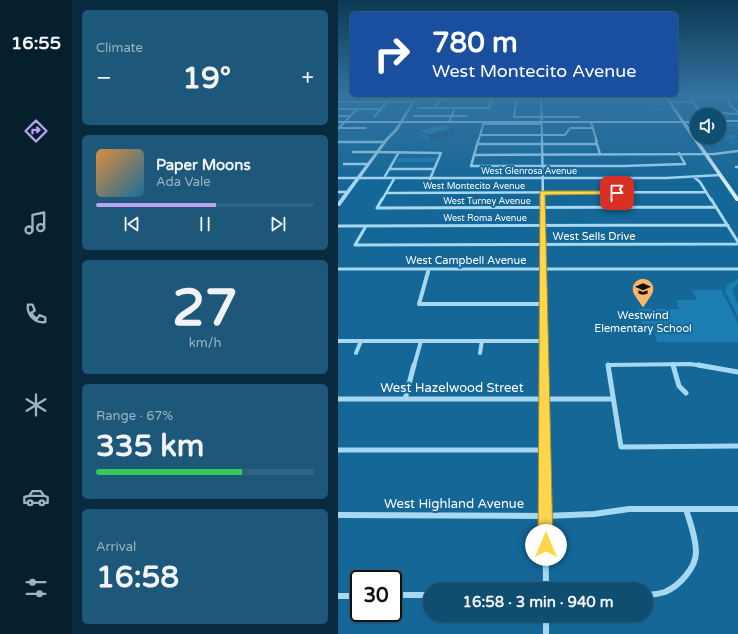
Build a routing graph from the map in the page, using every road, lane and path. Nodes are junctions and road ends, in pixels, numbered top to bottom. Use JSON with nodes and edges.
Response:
{"nodes":[{"id":1,"x":399,"y":126,"type":"edge"},
{"id":2,"x":482,"y":126,"type":"edge"},
{"id":3,"x":541,"y":126,"type":"edge"},
{"id":4,"x":686,"y":126,"type":"edge"},
{"id":5,"x":366,"y":128,"type":"dead end"},
{"id":6,"x":593,"y":128,"type":"joint"},
{"id":7,"x":338,"y":129,"type":"edge"},
{"id":8,"x":480,"y":135,"type":"junction"},
{"id":9,"x":542,"y":135,"type":"junction"},
{"id":10,"x":363,"y":138,"type":"dead end"},
{"id":11,"x":338,"y":142,"type":"edge"},
{"id":12,"x":360,"y":142,"type":"junction"},
{"id":13,"x":384,"y":142,"type":"junction"},
{"id":14,"x":477,"y":144,"type":"junction"},
{"id":15,"x":542,"y":144,"type":"junction"},
{"id":16,"x":597,"y":144,"type":"junction"},
{"id":17,"x":738,"y":151,"type":"edge"},
{"id":18,"x":353,"y":152,"type":"dead end"},
{"id":19,"x":377,"y":152,"type":"junction"},
{"id":20,"x":399,"y":152,"type":"junction"},
{"id":21,"x":679,"y":153,"type":"junction"},
{"id":22,"x":704,"y":153,"type":"junction"},
{"id":23,"x":474,"y":154,"type":"junction"},
{"id":24,"x":542,"y":154,"type":"junction"},
{"id":25,"x":600,"y":154,"type":"junction"},
{"id":26,"x":344,"y":164,"type":"dead end"},
{"id":27,"x":368,"y":164,"type":"junction"},
{"id":28,"x":543,"y":166,"type":"junction"},
{"id":29,"x":389,"y":169,"type":"junction"},
{"id":30,"x":434,"y":169,"type":"junction"},
{"id":31,"x":720,"y":175,"type":"junction"},
{"id":32,"x":694,"y":177,"type":"junction"},
{"id":33,"x":338,"y":178,"type":"edge"},
{"id":34,"x":358,"y":178,"type":"junction"},
{"id":35,"x":384,"y":178,"type":"junction"},
{"id":36,"x":542,"y":178,"type":"junction"},
{"id":37,"x":394,"y":179,"type":"junction"},
{"id":38,"x":430,"y":179,"type":"junction"},
{"id":39,"x":338,"y":192,"type":"edge"},
{"id":40,"x":348,"y":192,"type":"junction"},
{"id":41,"x":706,"y":192,"type":"junction"},
{"id":42,"x":386,"y":193,"type":"junction"},
{"id":43,"x":542,"y":193,"type":"junction"},
{"id":44,"x":738,"y":200,"type":"edge"},
{"id":45,"x":338,"y":205,"type":"edge"},
{"id":46,"x":542,"y":208,"type":"junction"},
{"id":47,"x":716,"y":208,"type":"junction"},
{"id":48,"x":542,"y":225,"type":"junction"},
{"id":49,"x":728,"y":225,"type":"junction"},
{"id":50,"x":338,"y":226,"type":"edge"},
{"id":51,"x":366,"y":226,"type":"junction"},
{"id":52,"x":738,"y":243,"type":"edge"},
{"id":53,"x":542,"y":245,"type":"junction"},
{"id":54,"x":338,"y":269,"type":"edge"},
{"id":55,"x":429,"y":269,"type":"junction"},
{"id":56,"x":543,"y":269,"type":"junction"},
{"id":57,"x":738,"y":269,"type":"edge"},
{"id":58,"x":544,"y":304,"type":"junction"},
{"id":59,"x":338,"y":341,"type":"edge"},
{"id":60,"x":361,"y":341,"type":"junction"},
{"id":61,"x":421,"y":341,"type":"junction"},
{"id":62,"x":482,"y":341,"type":"junction"},
{"id":63,"x":543,"y":341,"type":"junction"},
{"id":64,"x":356,"y":353,"type":"dead end"},
{"id":65,"x":480,"y":353,"type":"dead end"},
{"id":66,"x":673,"y":364,"type":"junction"},
{"id":67,"x":738,"y":372,"type":"edge"},
{"id":68,"x":686,"y":393,"type":"dead end"},
{"id":69,"x":338,"y":399,"type":"edge"},
{"id":70,"x":405,"y":399,"type":"junction"},
{"id":71,"x":545,"y":399,"type":"junction"},
{"id":72,"x":614,"y":399,"type":"junction"},
{"id":73,"x":738,"y":446,"type":"edge"},
{"id":74,"x":338,"y":450,"type":"edge"},
{"id":75,"x":545,"y":450,"type":"junction"},
{"id":76,"x":686,"y":509,"type":"junction"},
{"id":77,"x":738,"y":509,"type":"edge"},
{"id":78,"x":338,"y":515,"type":"edge"},
{"id":79,"x":546,"y":516,"type":"junction"},
{"id":80,"x":546,"y":582,"type":"edge"},
{"id":81,"x":423,"y":595,"type":"edge"},
{"id":82,"x":653,"y":595,"type":"edge"},
{"id":83,"x":338,"y":596,"type":"edge"},
{"id":84,"x":350,"y":596,"type":"edge"},
{"id":85,"x":402,"y":596,"type":"edge"},
{"id":86,"x":546,"y":622,"type":"edge"},
{"id":87,"x":546,"y":634,"type":"edge"}],
"edges":[{"from":1,"to":13,"type":"street"},
{"from":2,"to":8,"type":"street"},
{"from":3,"to":9,"type":"street"},
{"from":4,"to":22,"type":"main road"},
{"from":5,"to":7,"type":"street"},
{"from":6,"to":9,"type":"street"},
{"from":6,"to":16,"type":"street"},
{"from":8,"to":9,"type":"street"},
{"from":8,"to":14,"type":"street"},
{"from":9,"to":15,"type":"street"},
{"from":10,"to":12,"type":"street"},
{"from":11,"to":12,"type":"street"},
{"from":12,"to":13,"type":"street"},
{"from":13,"to":19,"type":"street"},
{"from":14,"to":15,"type":"street"},
{"from":14,"to":23,"type":"street"},
{"from":15,"to":16,"type":"street"},
{"from":15,"to":24,"type":"street"},
{"from":16,"to":25,"type":"street"},
{"from":17,"to":22,"type":"street"},
{"from":18,"to":19,"type":"street"},
{"from":19,"to":20,"type":"street"},
{"from":19,"to":27,"type":"street"},
{"from":20,"to":29,"type":"street"},
{"from":20,"to":30,"type":"street"},
{"from":21,"to":22,"type":"street"},
{"from":21,"to":25,"type":"street"},
{"from":21,"to":28,"type":"street"},
{"from":22,"to":31,"type":"main road"},
{"from":23,"to":24,"type":"street"},
{"from":23,"to":28,"type":"street"},
{"from":24,"to":25,"type":"street"},
{"from":24,"to":28,"type":"street"},
{"from":26,"to":27,"type":"street"},
{"from":27,"to":34,"type":"street"},
{"from":28,"to":36,"type":"street"},
{"from":29,"to":30,"type":"street"},
{"from":29,"to":35,"type":"street"},
{"from":30,"to":38,"type":"street"},
{"from":31,"to":32,"type":"street","name":"West Glenrosa Avenue"},
{"from":31,"to":44,"type":"main road"},
{"from":32,"to":36,"type":"street","name":"West Glenrosa Avenue"},
{"from":32,"to":41,"type":"street"},
{"from":33,"to":34,"type":"street","name":"West Glenrosa Avenue"},
{"from":34,"to":35,"type":"street","name":"West Glenrosa Avenue"},
{"from":34,"to":40,"type":"street"},
{"from":35,"to":37,"type":"street","name":"West Glenrosa Avenue"},
{"from":36,"to":38,"type":"street","name":"West Glenrosa Avenue"},
{"from":36,"to":43,"type":"street"},
{"from":37,"to":38,"type":"street","name":"West Glenrosa Avenue"},
{"from":37,"to":42,"type":"street"},
{"from":39,"to":40,"type":"street"},
{"from":40,"to":45,"type":"street"},
{"from":41,"to":43,"type":"street","name":"West Montecito Avenue"},
{"from":41,"to":47,"type":"street"},
{"from":42,"to":43,"type":"street","name":"West Montecito Avenue"},
{"from":42,"to":46,"type":"street","name":"West Turney Avenue"},
{"from":43,"to":46,"type":"street"},
{"from":46,"to":47,"type":"street","name":"West Turney Avenue"},
{"from":46,"to":48,"type":"street"},
{"from":47,"to":49,"type":"street"},
{"from":48,"to":49,"type":"street","name":"West Roma Avenue"},
{"from":48,"to":51,"type":"street","name":"West Roma Avenue"},
{"from":48,"to":53,"type":"street"},
{"from":49,"to":52,"type":"street"},
{"from":50,"to":51,"type":"street","name":"West Roma Avenue"},
{"from":51,"to":53,"type":"street","name":"West Sells Drive"},
{"from":52,"to":53,"type":"street","name":"West Sells Drive"},
{"from":53,"to":56,"type":"street"},
{"from":54,"to":55,"type":"street","name":"West Campbell Avenue"},
{"from":55,"to":56,"type":"street","name":"West Campbell Avenue"},
{"from":55,"to":58,"type":"street"},
{"from":56,"to":57,"type":"street","name":"West Campbell Avenue"},
{"from":56,"to":58,"type":"street"},
{"from":58,"to":63,"type":"street"},
{"from":59,"to":60,"type":"street"},
{"from":60,"to":61,"type":"street"},
{"from":60,"to":64,"type":"street"},
{"from":61,"to":62,"type":"street"},
{"from":61,"to":70,"type":"street"},
{"from":62,"to":63,"type":"street"},
{"from":62,"to":65,"type":"street"},
{"from":63,"to":71,"type":"street"},
{"from":66,"to":67,"type":"street"},
{"from":66,"to":68,"type":"street"},
{"from":66,"to":72,"type":"street"},
{"from":69,"to":70,"type":"street","name":"West Hazelwood Street"},
{"from":70,"to":71,"type":"street","name":"West Hazelwood Street"},
{"from":71,"to":72,"type":"street","name":"West Hazelwood Street"},
{"from":71,"to":75,"type":"street"},
{"from":72,"to":73,"type":"street"},
{"from":74,"to":75,"type":"street"},
{"from":75,"to":79,"type":"street"},
{"from":76,"to":77,"type":"street","name":"West Highland Avenue"},
{"from":76,"to":79,"type":"street","name":"West Highland Avenue"},
{"from":76,"to":82,"type":"street"},
{"from":78,"to":79,"type":"street","name":"West Highland Avenue"},
{"from":79,"to":80,"type":"street"},
{"from":81,"to":85,"type":"street"},
{"from":83,"to":84,"type":"street"},
{"from":86,"to":87,"type":"street"}]}
